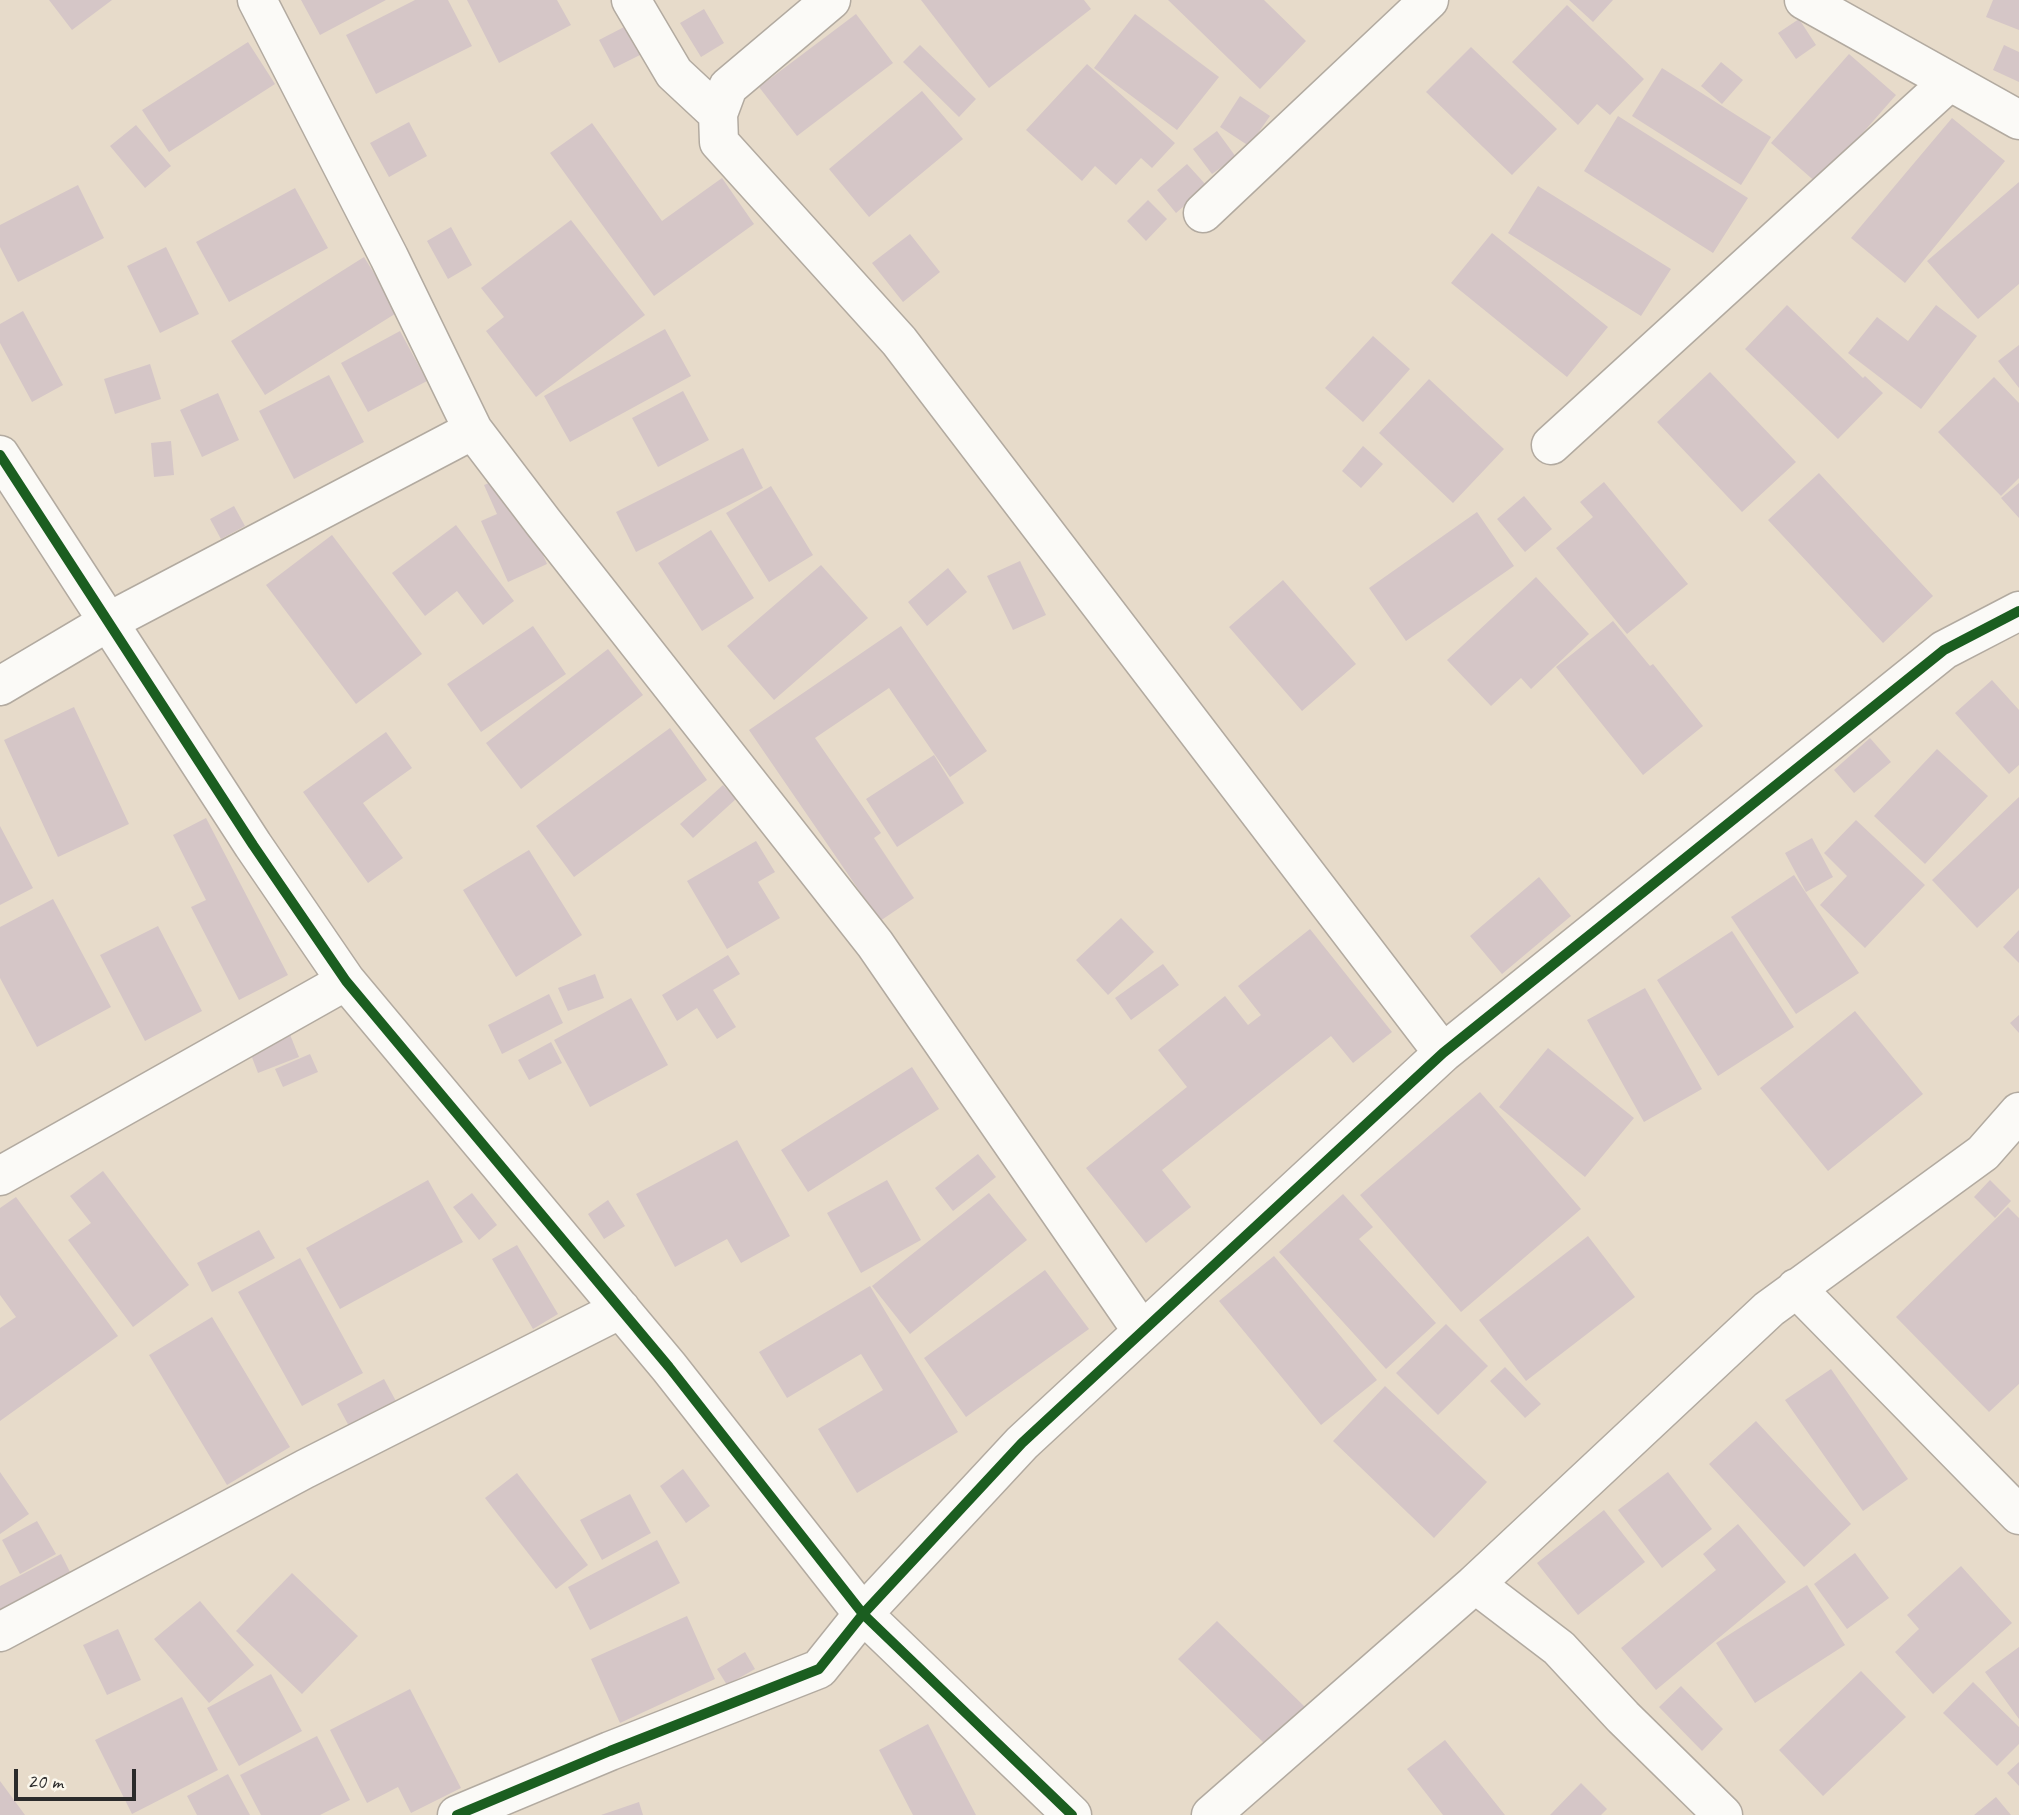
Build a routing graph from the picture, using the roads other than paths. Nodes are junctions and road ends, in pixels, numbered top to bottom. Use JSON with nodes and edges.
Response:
{"nodes":[{"id":1,"x":257,"y":0,"type":"edge"},
{"id":2,"x":631,"y":0,"type":"edge"},
{"id":3,"x":831,"y":0,"type":"edge"},
{"id":4,"x":1429,"y":0,"type":"edge"},
{"id":5,"x":1804,"y":0,"type":"edge"},
{"id":6,"x":1949,"y":82,"type":"junction"},
{"id":7,"x":718,"y":114,"type":"junction"},
{"id":8,"x":2019,"y":120,"type":"edge"},
{"id":9,"x":1203,"y":213,"type":"dead end"},
{"id":10,"x":474,"y":430,"type":"junction"},
{"id":11,"x":1550,"y":445,"type":"dead end"},
{"id":12,"x":0,"y":455,"type":"edge"},
{"id":13,"x":2019,"y":611,"type":"edge"},
{"id":14,"x":108,"y":622,"type":"junction"},
{"id":15,"x":0,"y":686,"type":"edge"},
{"id":16,"x":346,"y":981,"type":"junction"},
{"id":17,"x":1443,"y":1053,"type":"junction"},
{"id":18,"x":2019,"y":1112,"type":"edge"},
{"id":19,"x":0,"y":1176,"type":"edge"},
{"id":20,"x":1797,"y":1288,"type":"junction"},
{"id":21,"x":621,"y":1309,"type":"junction"},
{"id":22,"x":1142,"y":1331,"type":"junction"},
{"id":23,"x":2019,"y":1515,"type":"edge"},
{"id":24,"x":1475,"y":1584,"type":"junction"},
{"id":25,"x":863,"y":1614,"type":"junction"},
{"id":26,"x":0,"y":1632,"type":"edge"},
{"id":27,"x":457,"y":1815,"type":"edge"},
{"id":28,"x":1072,"y":1815,"type":"edge"},
{"id":29,"x":1211,"y":1815,"type":"edge"},
{"id":30,"x":1723,"y":1815,"type":"edge"}],
"edges":[{"from":1,"to":10,"type":"street"},
{"from":2,"to":7,"type":"street"},
{"from":3,"to":7,"type":"street"},
{"from":4,"to":9,"type":"street"},
{"from":5,"to":6,"type":"street"},
{"from":6,"to":8,"type":"street"},
{"from":6,"to":11,"type":"street"},
{"from":7,"to":17,"type":"street"},
{"from":10,"to":14,"type":"street"},
{"from":10,"to":22,"type":"street"},
{"from":12,"to":14,"type":"street"},
{"from":13,"to":17,"type":"street"},
{"from":14,"to":15,"type":"street"},
{"from":14,"to":16,"type":"street"},
{"from":16,"to":19,"type":"street"},
{"from":16,"to":21,"type":"street"},
{"from":17,"to":22,"type":"street"},
{"from":18,"to":20,"type":"street"},
{"from":20,"to":23,"type":"street"},
{"from":20,"to":24,"type":"street"},
{"from":21,"to":25,"type":"street"},
{"from":21,"to":26,"type":"street"},
{"from":22,"to":25,"type":"street"},
{"from":24,"to":29,"type":"street"},
{"from":24,"to":30,"type":"street"},
{"from":25,"to":27,"type":"street"},
{"from":25,"to":28,"type":"street"}]}
